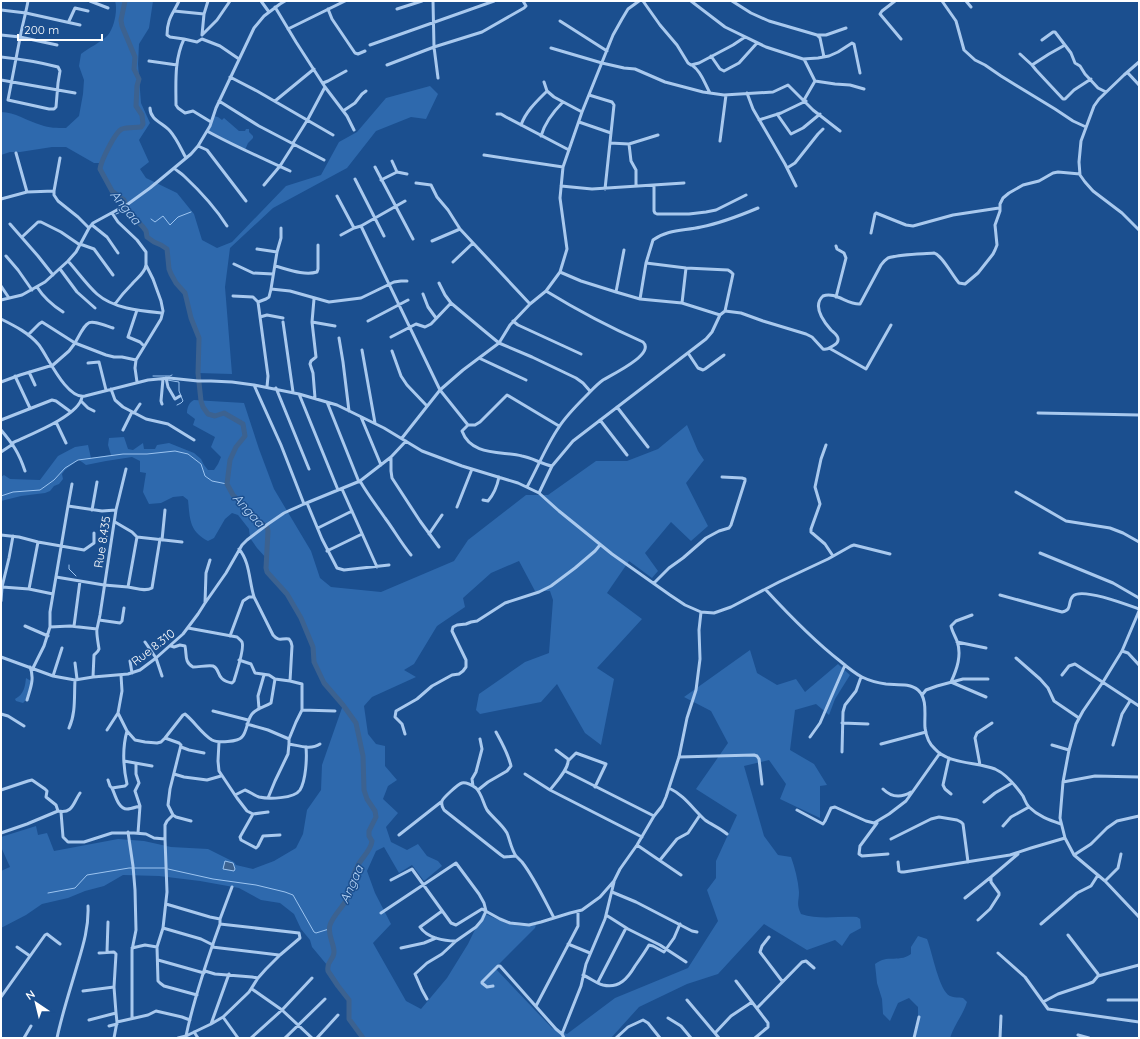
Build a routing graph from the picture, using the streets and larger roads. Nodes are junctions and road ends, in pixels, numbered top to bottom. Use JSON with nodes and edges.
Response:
{"nodes":[{"id":1,"x":28,"y":1,"type":"edge"},
{"id":2,"x":90,"y":1,"type":"edge"},
{"id":3,"x":180,"y":1,"type":"edge"},
{"id":4,"x":208,"y":1,"type":"edge"},
{"id":5,"x":230,"y":1,"type":"edge"},
{"id":6,"x":261,"y":1,"type":"edge"},
{"id":7,"x":285,"y":1,"type":"edge"},
{"id":8,"x":345,"y":1,"type":"edge"},
{"id":9,"x":422,"y":1,"type":"edge"},
{"id":10,"x":433,"y":1,"type":"edge"},
{"id":11,"x":494,"y":1,"type":"edge"},
{"id":12,"x":523,"y":1,"type":"edge"},
{"id":13,"x":639,"y":1,"type":"edge"},
{"id":14,"x":643,"y":1,"type":"edge"},
{"id":15,"x":691,"y":1,"type":"edge"},
{"id":16,"x":732,"y":1,"type":"edge"},
{"id":17,"x":895,"y":1,"type":"edge"},
{"id":18,"x":942,"y":1,"type":"edge"},
{"id":19,"x":966,"y":1,"type":"edge"},
{"id":20,"x":275,"y":7,"type":"junction"},
{"id":21,"x":971,"y":7,"type":"dead end"},
{"id":22,"x":108,"y":8,"type":"dead end"},
{"id":23,"x":328,"y":9,"type":"junction"},
{"id":24,"x":396,"y":9,"type":"dead end"},
{"id":25,"x":1,"y":10,"type":"edge"},
{"id":26,"x":88,"y":11,"type":"dead end"},
{"id":27,"x":174,"y":11,"type":"junction"},
{"id":28,"x":269,"y":12,"type":"junction"},
{"id":29,"x":26,"y":13,"type":"junction"},
{"id":30,"x":204,"y":14,"type":"junction"},
{"id":31,"x":68,"y":21,"type":"junction"},
{"id":32,"x":560,"y":21,"type":"dead end"},
{"id":33,"x":434,"y":22,"type":"junction"},
{"id":34,"x":80,"y":25,"type":"dead end"},
{"id":35,"x":846,"y":28,"type":"dead end"},
{"id":36,"x":288,"y":29,"type":"junction"},
{"id":37,"x":1,"y":35,"type":"edge"},
{"id":38,"x":817,"y":35,"type":"junction"},
{"id":39,"x":20,"y":37,"type":"junction"},
{"id":40,"x":202,"y":37,"type":"junction"},
{"id":41,"x":745,"y":37,"type":"junction"},
{"id":42,"x":184,"y":39,"type":"junction"},
{"id":43,"x":900,"y":39,"type":"dead end"},
{"id":44,"x":1042,"y":40,"type":"dead end"},
{"id":45,"x":757,"y":43,"type":"junction"},
{"id":46,"x":57,"y":45,"type":"dead end"},
{"id":47,"x":1065,"y":45,"type":"junction"},
{"id":48,"x":370,"y":46,"type":"dead end"},
{"id":49,"x":434,"y":47,"type":"junction"},
{"id":50,"x":552,"y":48,"type":"dead end"},
{"id":51,"x":365,"y":50,"type":"dead end"},
{"id":52,"x":607,"y":51,"type":"junction"},
{"id":53,"x":1020,"y":54,"type":"dead end"},
{"id":54,"x":710,"y":56,"type":"junction"},
{"id":55,"x":1,"y":57,"type":"edge"},
{"id":56,"x":824,"y":57,"type":"junction"},
{"id":57,"x":16,"y":59,"type":"junction"},
{"id":58,"x":238,"y":59,"type":"junction"},
{"id":59,"x":804,"y":59,"type":"junction"},
{"id":60,"x":149,"y":61,"type":"dead end"},
{"id":61,"x":1139,"y":62,"type":"edge"},
{"id":62,"x":602,"y":64,"type":"junction"},
{"id":63,"x":387,"y":65,"type":"dead end"},
{"id":64,"x":691,"y":65,"type":"junction"},
{"id":65,"x":1032,"y":65,"type":"junction"},
{"id":66,"x":177,"y":66,"type":"junction"},
{"id":67,"x":314,"y":69,"type":"junction"},
{"id":68,"x":346,"y":71,"type":"dead end"},
{"id":69,"x":1127,"y":72,"type":"junction"},
{"id":70,"x":860,"y":73,"type":"dead end"},
{"id":71,"x":230,"y":77,"type":"junction"},
{"id":72,"x":438,"y":78,"type":"dead end"},
{"id":73,"x":1091,"y":79,"type":"junction"},
{"id":74,"x":1,"y":80,"type":"edge"},
{"id":75,"x":815,"y":81,"type":"junction"},
{"id":76,"x":11,"y":82,"type":"junction"},
{"id":77,"x":544,"y":82,"type":"dead end"},
{"id":78,"x":323,"y":84,"type":"junction"},
{"id":79,"x":1139,"y":85,"type":"edge"},
{"id":80,"x":325,"y":87,"type":"junction"},
{"id":81,"x":864,"y":89,"type":"dead end"},
{"id":82,"x":58,"y":90,"type":"junction"},
{"id":83,"x":366,"y":91,"type":"dead end"},
{"id":84,"x":547,"y":91,"type":"junction"},
{"id":85,"x":1106,"y":92,"type":"junction"},
{"id":86,"x":75,"y":93,"type":"dead end"},
{"id":87,"x":710,"y":93,"type":"junction"},
{"id":88,"x":748,"y":93,"type":"junction"},
{"id":89,"x":589,"y":95,"type":"junction"},
{"id":90,"x":726,"y":95,"type":"junction"},
{"id":91,"x":219,"y":101,"type":"junction"},
{"id":92,"x":805,"y":101,"type":"junction"},
{"id":93,"x":275,"y":102,"type":"junction"},
{"id":94,"x":563,"y":102,"type":"junction"},
{"id":95,"x":150,"y":108,"type":"dead end"},
{"id":96,"x":343,"y":111,"type":"junction"},
{"id":97,"x":582,"y":112,"type":"junction"},
{"id":98,"x":497,"y":114,"type":"dead end"},
{"id":99,"x":777,"y":114,"type":"junction"},
{"id":100,"x":820,"y":114,"type":"junction"},
{"id":101,"x":308,"y":120,"type":"junction"},
{"id":102,"x":759,"y":120,"type":"junction"},
{"id":103,"x":211,"y":122,"type":"junction"},
{"id":104,"x":579,"y":122,"type":"junction"},
{"id":105,"x":521,"y":125,"type":"junction"},
{"id":106,"x":1086,"y":127,"type":"junction"},
{"id":107,"x":823,"y":128,"type":"dead end"},
{"id":108,"x":354,"y":130,"type":"dead end"},
{"id":109,"x":207,"y":131,"type":"junction"},
{"id":110,"x":840,"y":131,"type":"dead end"},
{"id":111,"x":611,"y":133,"type":"junction"},
{"id":112,"x":333,"y":135,"type":"dead end"},
{"id":113,"x":658,"y":135,"type":"dead end"},
{"id":114,"x":541,"y":136,"type":"junction"},
{"id":115,"x":720,"y":141,"type":"dead end"},
{"id":116,"x":293,"y":143,"type":"junction"},
{"id":117,"x":610,"y":143,"type":"junction"},
{"id":118,"x":629,"y":144,"type":"junction"},
{"id":119,"x":198,"y":146,"type":"junction"},
{"id":120,"x":569,"y":150,"type":"junction"},
{"id":121,"x":16,"y":153,"type":"dead end"},
{"id":122,"x":484,"y":155,"type":"dead end"},
{"id":123,"x":60,"y":158,"type":"dead end"},
{"id":124,"x":186,"y":158,"type":"junction"},
{"id":125,"x":324,"y":160,"type":"dead end"},
{"id":126,"x":392,"y":161,"type":"dead end"},
{"id":127,"x":280,"y":166,"type":"junction"},
{"id":128,"x":375,"y":167,"type":"dead end"},
{"id":129,"x":563,"y":167,"type":"junction"},
{"id":130,"x":174,"y":168,"type":"junction"},
{"id":131,"x":787,"y":168,"type":"junction"},
{"id":132,"x":290,"y":171,"type":"dead end"},
{"id":133,"x":398,"y":172,"type":"junction"},
{"id":134,"x":407,"y":174,"type":"dead end"},
{"id":135,"x":1080,"y":174,"type":"junction"},
{"id":136,"x":355,"y":179,"type":"dead end"},
{"id":137,"x":382,"y":180,"type":"junction"},
{"id":138,"x":416,"y":182,"type":"dead end"},
{"id":139,"x":684,"y":183,"type":"dead end"},
{"id":140,"x":654,"y":184,"type":"junction"},
{"id":141,"x":264,"y":185,"type":"dead end"},
{"id":142,"x":561,"y":186,"type":"junction"},
{"id":143,"x":636,"y":186,"type":"junction"},
{"id":144,"x":796,"y":186,"type":"dead end"},
{"id":145,"x":605,"y":189,"type":"junction"},
{"id":146,"x":54,"y":191,"type":"junction"},
{"id":147,"x":27,"y":192,"type":"junction"},
{"id":148,"x":746,"y":195,"type":"dead end"},
{"id":149,"x":337,"y":196,"type":"dead end"},
{"id":150,"x":1,"y":199,"type":"edge"},
{"id":151,"x":246,"y":201,"type":"dead end"},
{"id":152,"x":405,"y":201,"type":"dead end"},
{"id":153,"x":395,"y":207,"type":"junction"},
{"id":154,"x":758,"y":208,"type":"dead end"},
{"id":155,"x":999,"y":208,"type":"junction"},
{"id":156,"x":112,"y":213,"type":"junction"},
{"id":157,"x":375,"y":218,"type":"junction"},
{"id":158,"x":10,"y":224,"type":"dead end"},
{"id":159,"x":92,"y":225,"type":"junction"},
{"id":160,"x":227,"y":226,"type":"dead end"},
{"id":161,"x":360,"y":226,"type":"junction"},
{"id":162,"x":89,"y":228,"type":"junction"},
{"id":163,"x":281,"y":228,"type":"dead end"},
{"id":164,"x":354,"y":228,"type":"junction"},
{"id":165,"x":460,"y":229,"type":"junction"},
{"id":166,"x":1139,"y":230,"type":"edge"},
{"id":167,"x":871,"y":233,"type":"dead end"},
{"id":168,"x":341,"y":235,"type":"dead end"},
{"id":169,"x":384,"y":236,"type":"dead end"},
{"id":170,"x":22,"y":237,"type":"junction"},
{"id":171,"x":413,"y":240,"type":"dead end"},
{"id":172,"x":432,"y":241,"type":"dead end"},
{"id":173,"x":473,"y":243,"type":"junction"},
{"id":174,"x":80,"y":244,"type":"junction"},
{"id":175,"x":318,"y":245,"type":"dead end"},
{"id":176,"x":836,"y":246,"type":"dead end"},
{"id":177,"x":257,"y":249,"type":"dead end"},
{"id":178,"x":624,"y":250,"type":"dead end"},
{"id":179,"x":277,"y":252,"type":"junction"},
{"id":180,"x":118,"y":253,"type":"dead end"},
{"id":181,"x":6,"y":256,"type":"dead end"},
{"id":182,"x":68,"y":261,"type":"junction"},
{"id":183,"x":453,"y":262,"type":"dead end"},
{"id":184,"x":646,"y":263,"type":"junction"},
{"id":185,"x":234,"y":264,"type":"dead end"},
{"id":186,"x":146,"y":265,"type":"junction"},
{"id":187,"x":275,"y":266,"type":"junction"},
{"id":188,"x":686,"y":268,"type":"junction"},
{"id":189,"x":60,"y":269,"type":"junction"},
{"id":190,"x":560,"y":272,"type":"junction"},
{"id":191,"x":273,"y":274,"type":"junction"},
{"id":192,"x":53,"y":275,"type":"junction"},
{"id":193,"x":113,"y":275,"type":"dead end"},
{"id":194,"x":408,"y":281,"type":"dead end"},
{"id":195,"x":439,"y":283,"type":"dead end"},
{"id":196,"x":388,"y":285,"type":"junction"},
{"id":197,"x":1,"y":286,"type":"edge"},
{"id":198,"x":37,"y":287,"type":"junction"},
{"id":199,"x":271,"y":289,"type":"junction"},
{"id":200,"x":32,"y":290,"type":"junction"},
{"id":201,"x":546,"y":291,"type":"junction"},
{"id":202,"x":616,"y":292,"type":"junction"},
{"id":203,"x":423,"y":294,"type":"dead end"},
{"id":204,"x":233,"y":296,"type":"dead end"},
{"id":205,"x":836,"y":297,"type":"junction"},
{"id":206,"x":9,"y":298,"type":"junction"},
{"id":207,"x":314,"y":299,"type":"junction"},
{"id":208,"x":640,"y":299,"type":"junction"},
{"id":209,"x":1,"y":300,"type":"edge"},
{"id":210,"x":408,"y":300,"type":"dead end"},
{"id":211,"x":258,"y":302,"type":"junction"},
{"id":212,"x":451,"y":303,"type":"junction"},
{"id":213,"x":682,"y":303,"type":"junction"},
{"id":214,"x":115,"y":304,"type":"junction"},
{"id":215,"x":530,"y":304,"type":"junction"},
{"id":216,"x":398,"y":305,"type":"junction"},
{"id":217,"x":95,"y":308,"type":"dead end"},
{"id":218,"x":137,"y":310,"type":"junction"},
{"id":219,"x":725,"y":311,"type":"junction"},
{"id":220,"x":63,"y":312,"type":"dead end"},
{"id":221,"x":162,"y":314,"type":"junction"},
{"id":222,"x":720,"y":315,"type":"junction"},
{"id":223,"x":260,"y":318,"type":"junction"},
{"id":224,"x":436,"y":318,"type":"junction"},
{"id":225,"x":1,"y":319,"type":"edge"},
{"id":226,"x":368,"y":321,"type":"dead end"},
{"id":227,"x":513,"y":321,"type":"junction"},
{"id":228,"x":312,"y":322,"type":"junction"},
{"id":229,"x":891,"y":325,"type":"dead end"},
{"id":230,"x":335,"y":326,"type":"dead end"},
{"id":231,"x":410,"y":327,"type":"junction"},
{"id":232,"x":113,"y":328,"type":"dead end"},
{"id":233,"x":28,"y":335,"type":"junction"},
{"id":234,"x":391,"y":337,"type":"dead end"},
{"id":235,"x":339,"y":338,"type":"dead end"},
{"id":236,"x":75,"y":343,"type":"junction"},
{"id":237,"x":499,"y":343,"type":"junction"},
{"id":238,"x":144,"y":346,"type":"junction"},
{"id":239,"x":829,"y":348,"type":"junction"},
{"id":240,"x":362,"y":350,"type":"dead end"},
{"id":241,"x":392,"y":351,"type":"dead end"},
{"id":242,"x":688,"y":353,"type":"junction"},
{"id":243,"x":580,"y":354,"type":"dead end"},
{"id":244,"x":724,"y":355,"type":"dead end"},
{"id":245,"x":479,"y":358,"type":"junction"},
{"id":246,"x":136,"y":360,"type":"junction"},
{"id":247,"x":88,"y":364,"type":"dead end"},
{"id":248,"x":51,"y":366,"type":"junction"},
{"id":249,"x":29,"y":372,"type":"junction"},
{"id":250,"x":15,"y":376,"type":"junction"},
{"id":251,"x":164,"y":379,"type":"junction"},
{"id":252,"x":526,"y":380,"type":"dead end"},
{"id":253,"x":1,"y":382,"type":"edge"},
{"id":254,"x":137,"y":382,"type":"junction"},
{"id":255,"x":35,"y":385,"type":"dead end"},
{"id":256,"x":254,"y":385,"type":"junction"},
{"id":257,"x":267,"y":387,"type":"junction"},
{"id":258,"x":276,"y":388,"type":"junction"},
{"id":259,"x":111,"y":389,"type":"junction"},
{"id":260,"x":106,"y":390,"type":"junction"},
{"id":261,"x":440,"y":390,"type":"junction"},
{"id":262,"x":590,"y":391,"type":"junction"},
{"id":263,"x":293,"y":392,"type":"junction"},
{"id":264,"x":299,"y":394,"type":"junction"},
{"id":265,"x":180,"y":396,"type":"dead end"},
{"id":266,"x":82,"y":397,"type":"junction"},
{"id":267,"x":315,"y":398,"type":"junction"},
{"id":268,"x":81,"y":401,"type":"junction"},
{"id":269,"x":327,"y":402,"type":"junction"},
{"id":270,"x":140,"y":404,"type":"dead end"},
{"id":271,"x":162,"y":404,"type":"dead end"},
{"id":272,"x":427,"y":406,"type":"junction"},
{"id":273,"x":617,"y":407,"type":"junction"},
{"id":274,"x":30,"y":408,"type":"junction"},
{"id":275,"x":94,"y":411,"type":"dead end"},
{"id":276,"x":349,"y":411,"type":"junction"},
{"id":277,"x":71,"y":412,"type":"junction"},
{"id":278,"x":133,"y":413,"type":"junction"},
{"id":279,"x":1038,"y":413,"type":"dead end"},
{"id":280,"x":1139,"y":415,"type":"edge"},
{"id":281,"x":361,"y":417,"type":"junction"},
{"id":282,"x":1,"y":420,"type":"edge"},
{"id":283,"x":600,"y":420,"type":"junction"},
{"id":284,"x":56,"y":422,"type":"junction"},
{"id":285,"x":375,"y":424,"type":"junction"},
{"id":286,"x":468,"y":425,"type":"junction"},
{"id":287,"x":559,"y":426,"type":"junction"},
{"id":288,"x":1,"y":430,"type":"edge"},
{"id":289,"x":123,"y":430,"type":"dead end"},
{"id":290,"x":402,"y":438,"type":"junction"},
{"id":291,"x":194,"y":440,"type":"dead end"},
{"id":292,"x":406,"y":441,"type":"junction"},
{"id":293,"x":66,"y":443,"type":"dead end"},
{"id":294,"x":13,"y":444,"type":"junction"},
{"id":295,"x":826,"y":446,"type":"dead end"},
{"id":296,"x":648,"y":447,"type":"dead end"},
{"id":297,"x":1,"y":452,"type":"edge"},
{"id":298,"x":627,"y":455,"type":"dead end"},
{"id":299,"x":391,"y":457,"type":"junction"},
{"id":300,"x":540,"y":462,"type":"junction"},
{"id":301,"x":381,"y":465,"type":"junction"},
{"id":302,"x":552,"y":466,"type":"junction"},
{"id":303,"x":126,"y":469,"type":"dead end"},
{"id":304,"x":309,"y":469,"type":"dead end"},
{"id":305,"x":472,"y":469,"type":"junction"},
{"id":306,"x":25,"y":471,"type":"dead end"},
{"id":307,"x":499,"y":477,"type":"junction"},
{"id":308,"x":722,"y":477,"type":"dead end"},
{"id":309,"x":360,"y":481,"type":"junction"},
{"id":310,"x":97,"y":482,"type":"dead end"},
{"id":311,"x":72,"y":484,"type":"dead end"},
{"id":312,"x":527,"y":487,"type":"junction"},
{"id":313,"x":340,"y":489,"type":"junction"},
{"id":314,"x":1016,"y":492,"type":"dead end"},
{"id":315,"x":539,"y":493,"type":"junction"},
{"id":316,"x":483,"y":500,"type":"dead end"},
{"id":317,"x":305,"y":503,"type":"junction"},
{"id":318,"x":68,"y":506,"type":"junction"},
{"id":319,"x":457,"y":507,"type":"dead end"},
{"id":320,"x":92,"y":510,"type":"junction"},
{"id":321,"x":116,"y":510,"type":"junction"},
{"id":322,"x":165,"y":510,"type":"dead end"},
{"id":323,"x":352,"y":511,"type":"junction"},
{"id":324,"x":442,"y":515,"type":"dead end"},
{"id":325,"x":115,"y":522,"type":"junction"},
{"id":326,"x":318,"y":528,"type":"junction"},
{"id":327,"x":94,"y":533,"type":"dead end"},
{"id":328,"x":362,"y":534,"type":"junction"},
{"id":329,"x":429,"y":534,"type":"junction"},
{"id":330,"x":1,"y":535,"type":"edge"},
{"id":331,"x":13,"y":536,"type":"junction"},
{"id":332,"x":137,"y":537,"type":"junction"},
{"id":333,"x":161,"y":540,"type":"junction"},
{"id":334,"x":38,"y":542,"type":"junction"},
{"id":335,"x":182,"y":542,"type":"dead end"},
{"id":336,"x":1139,"y":542,"type":"edge"},
{"id":337,"x":600,"y":545,"type":"junction"},
{"id":338,"x":61,"y":547,"type":"junction"},
{"id":339,"x":440,"y":547,"type":"dead end"},
{"id":340,"x":239,"y":549,"type":"junction"},
{"id":341,"x":327,"y":551,"type":"junction"},
{"id":342,"x":1040,"y":553,"type":"dead end"},
{"id":343,"x":411,"y":554,"type":"dead end"},
{"id":344,"x":890,"y":554,"type":"dead end"},
{"id":345,"x":833,"y":556,"type":"junction"},
{"id":346,"x":210,"y":560,"type":"dead end"},
{"id":347,"x":389,"y":565,"type":"dead end"},
{"id":348,"x":377,"y":567,"type":"junction"},
{"id":349,"x":56,"y":577,"type":"junction"},
{"id":350,"x":80,"y":581,"type":"junction"},
{"id":351,"x":654,"y":584,"type":"junction"},
{"id":352,"x":104,"y":585,"type":"junction"},
{"id":353,"x":2,"y":587,"type":"junction"},
{"id":354,"x":128,"y":587,"type":"junction"},
{"id":355,"x":29,"y":589,"type":"junction"},
{"id":356,"x":766,"y":590,"type":"junction"},
{"id":357,"x":53,"y":594,"type":"junction"},
{"id":358,"x":1000,"y":595,"type":"dead end"},
{"id":359,"x":254,"y":597,"type":"junction"},
{"id":360,"x":1139,"y":598,"type":"edge"},
{"id":361,"x":1,"y":601,"type":"edge"},
{"id":362,"x":205,"y":603,"type":"junction"},
{"id":363,"x":124,"y":608,"type":"dead end"},
{"id":364,"x":1139,"y":610,"type":"edge"},
{"id":365,"x":701,"y":612,"type":"junction"},
{"id":366,"x":972,"y":615,"type":"dead end"},
{"id":367,"x":99,"y":620,"type":"junction"},
{"id":368,"x":25,"y":626,"type":"dead end"},
{"id":369,"x":74,"y":626,"type":"junction"},
{"id":370,"x":50,"y":627,"type":"junction"},
{"id":371,"x":188,"y":628,"type":"junction"},
{"id":372,"x":97,"y":629,"type":"junction"},
{"id":373,"x":48,"y":636,"type":"junction"},
{"id":374,"x":230,"y":636,"type":"junction"},
{"id":375,"x":145,"y":642,"type":"dead end"},
{"id":376,"x":957,"y":642,"type":"junction"},
{"id":377,"x":171,"y":646,"type":"junction"},
{"id":378,"x":62,"y":648,"type":"dead end"},
{"id":379,"x":986,"y":648,"type":"dead end"},
{"id":380,"x":1122,"y":651,"type":"junction"},
{"id":381,"x":1,"y":657,"type":"edge"},
{"id":382,"x":156,"y":658,"type":"junction"},
{"id":383,"x":1016,"y":658,"type":"dead end"},
{"id":384,"x":239,"y":660,"type":"junction"},
{"id":385,"x":130,"y":661,"type":"dead end"},
{"id":386,"x":75,"y":663,"type":"dead end"},
{"id":387,"x":845,"y":665,"type":"junction"},
{"id":388,"x":1139,"y":665,"type":"edge"},
{"id":389,"x":32,"y":668,"type":"junction"},
{"id":390,"x":132,"y":673,"type":"junction"},
{"id":391,"x":121,"y":675,"type":"junction"},
{"id":392,"x":264,"y":675,"type":"junction"},
{"id":393,"x":1062,"y":675,"type":"dead end"},
{"id":394,"x":53,"y":676,"type":"junction"},
{"id":395,"x":162,"y":676,"type":"dead end"},
{"id":396,"x":93,"y":677,"type":"junction"},
{"id":397,"x":861,"y":677,"type":"junction"},
{"id":398,"x":276,"y":679,"type":"junction"},
{"id":399,"x":988,"y":679,"type":"dead end"},
{"id":400,"x":76,"y":680,"type":"junction"},
{"id":401,"x":290,"y":681,"type":"junction"},
{"id":402,"x":951,"y":682,"type":"junction"},
{"id":403,"x":1103,"y":682,"type":"junction"},
{"id":404,"x":922,"y":695,"type":"junction"},
{"id":405,"x":986,"y":697,"type":"dead end"},
{"id":406,"x":27,"y":700,"type":"dead end"},
{"id":407,"x":1130,"y":701,"type":"junction"},
{"id":408,"x":1139,"y":706,"type":"edge"},
{"id":409,"x":259,"y":708,"type":"junction"},
{"id":410,"x":302,"y":710,"type":"junction"},
{"id":411,"x":335,"y":710,"type":"dead end"},
{"id":412,"x":213,"y":711,"type":"dead end"},
{"id":413,"x":118,"y":713,"type":"junction"},
{"id":414,"x":1,"y":714,"type":"edge"},
{"id":415,"x":1079,"y":718,"type":"junction"},
{"id":416,"x":248,"y":722,"type":"junction"},
{"id":417,"x":842,"y":723,"type":"junction"},
{"id":418,"x":992,"y":723,"type":"dead end"},
{"id":419,"x":868,"y":724,"type":"dead end"},
{"id":420,"x":24,"y":726,"type":"dead end"},
{"id":421,"x":69,"y":728,"type":"dead end"},
{"id":422,"x":107,"y":730,"type":"dead end"},
{"id":423,"x":127,"y":731,"type":"junction"},
{"id":424,"x":496,"y":732,"type":"dead end"},
{"id":425,"x":926,"y":732,"type":"junction"},
{"id":426,"x":404,"y":734,"type":"dead end"},
{"id":427,"x":810,"y":737,"type":"dead end"},
{"id":428,"x":165,"y":738,"type":"junction"},
{"id":429,"x":289,"y":739,"type":"junction"},
{"id":430,"x":480,"y":739,"type":"dead end"},
{"id":431,"x":219,"y":742,"type":"junction"},
{"id":432,"x":289,"y":744,"type":"junction"},
{"id":433,"x":320,"y":744,"type":"dead end"},
{"id":434,"x":881,"y":744,"type":"dead end"},
{"id":435,"x":1052,"y":745,"type":"dead end"},
{"id":436,"x":1113,"y":745,"type":"dead end"},
{"id":437,"x":181,"y":747,"type":"junction"},
{"id":438,"x":306,"y":747,"type":"junction"},
{"id":439,"x":556,"y":750,"type":"dead end"},
{"id":440,"x":1069,"y":750,"type":"junction"},
{"id":441,"x":842,"y":752,"type":"dead end"},
{"id":442,"x":204,"y":753,"type":"dead end"},
{"id":443,"x":940,"y":753,"type":"junction"},
{"id":444,"x":679,"y":757,"type":"junction"},
{"id":445,"x":949,"y":758,"type":"junction"},
{"id":446,"x":569,"y":760,"type":"junction"},
{"id":447,"x":124,"y":761,"type":"junction"},
{"id":448,"x":136,"y":764,"type":"junction"},
{"id":449,"x":980,"y":765,"type":"junction"},
{"id":450,"x":152,"y":766,"type":"dead end"},
{"id":451,"x":565,"y":771,"type":"junction"},
{"id":452,"x":174,"y":774,"type":"junction"},
{"id":453,"x":525,"y":774,"type":"dead end"},
{"id":454,"x":221,"y":776,"type":"junction"},
{"id":455,"x":1139,"y":777,"type":"edge"},
{"id":456,"x":108,"y":780,"type":"dead end"},
{"id":457,"x":1063,"y":782,"type":"junction"},
{"id":458,"x":1012,"y":783,"type":"junction"},
{"id":459,"x":762,"y":784,"type":"dead end"},
{"id":460,"x":473,"y":786,"type":"junction"},
{"id":461,"x":595,"y":787,"type":"junction"},
{"id":462,"x":112,"y":788,"type":"junction"},
{"id":463,"x":669,"y":788,"type":"junction"},
{"id":464,"x":1,"y":790,"type":"edge"},
{"id":465,"x":478,"y":790,"type":"junction"},
{"id":466,"x":550,"y":790,"type":"junction"},
{"id":467,"x":883,"y":790,"type":"dead end"},
{"id":468,"x":912,"y":791,"type":"junction"},
{"id":469,"x":80,"y":793,"type":"dead end"},
{"id":470,"x":951,"y":794,"type":"dead end"},
{"id":471,"x":235,"y":795,"type":"junction"},
{"id":472,"x":268,"y":798,"type":"junction"},
{"id":473,"x":441,"y":802,"type":"junction"},
{"id":474,"x":984,"y":802,"type":"dead end"},
{"id":475,"x":140,"y":806,"type":"junction"},
{"id":476,"x":1029,"y":807,"type":"junction"},
{"id":477,"x":796,"y":810,"type":"dead end"},
{"id":478,"x":59,"y":811,"type":"junction"},
{"id":479,"x":268,"y":812,"type":"dead end"},
{"id":480,"x":253,"y":814,"type":"junction"},
{"id":481,"x":173,"y":815,"type":"junction"},
{"id":482,"x":700,"y":815,"type":"junction"},
{"id":483,"x":654,"y":816,"type":"junction"},
{"id":484,"x":1139,"y":816,"type":"edge"},
{"id":485,"x":191,"y":821,"type":"dead end"},
{"id":486,"x":878,"y":821,"type":"junction"},
{"id":487,"x":1061,"y":824,"type":"junction"},
{"id":488,"x":1002,"y":826,"type":"dead end"},
{"id":489,"x":128,"y":832,"type":"junction"},
{"id":490,"x":1,"y":833,"type":"edge"},
{"id":491,"x":138,"y":833,"type":"junction"},
{"id":492,"x":727,"y":834,"type":"dead end"},
{"id":493,"x":399,"y":835,"type":"dead end"},
{"id":494,"x":280,"y":836,"type":"dead end"},
{"id":495,"x":642,"y":837,"type":"junction"},
{"id":496,"x":1065,"y":838,"type":"junction"},
{"id":497,"x":165,"y":839,"type":"junction"},
{"id":498,"x":891,"y":839,"type":"dead end"},
{"id":499,"x":637,"y":845,"type":"junction"},
{"id":500,"x":1019,"y":852,"type":"junction"},
{"id":501,"x":888,"y":854,"type":"dead end"},
{"id":502,"x":1121,"y":854,"type":"dead end"},
{"id":503,"x":1074,"y":855,"type":"junction"},
{"id":504,"x":516,"y":856,"type":"junction"},
{"id":505,"x":660,"y":860,"type":"junction"},
{"id":506,"x":898,"y":862,"type":"dead end"},
{"id":507,"x":968,"y":862,"type":"junction"},
{"id":508,"x":681,"y":875,"type":"dead end"},
{"id":509,"x":1098,"y":875,"type":"junction"},
{"id":510,"x":992,"y":877,"type":"junction"},
{"id":511,"x":391,"y":880,"type":"dead end"},
{"id":512,"x":614,"y":881,"type":"junction"},
{"id":513,"x":1105,"y":881,"type":"junction"},
{"id":514,"x":423,"y":884,"type":"junction"},
{"id":515,"x":232,"y":887,"type":"dead end"},
{"id":516,"x":612,"y":892,"type":"junction"},
{"id":517,"x":965,"y":898,"type":"dead end"},
{"id":518,"x":166,"y":904,"type":"junction"},
{"id":519,"x":88,"y":906,"type":"dead end"},
{"id":520,"x":442,"y":911,"type":"junction"},
{"id":521,"x":486,"y":911,"type":"junction"},
{"id":522,"x":578,"y":911,"type":"junction"},
{"id":523,"x":381,"y":913,"type":"dead end"},
{"id":524,"x":606,"y":915,"type":"junction"},
{"id":525,"x":1139,"y":917,"type":"edge"},
{"id":526,"x":554,"y":918,"type":"junction"},
{"id":527,"x":220,"y":919,"type":"junction"},
{"id":528,"x":978,"y":920,"type":"dead end"},
{"id":529,"x":108,"y":922,"type":"dead end"},
{"id":530,"x":220,"y":924,"type":"junction"},
{"id":531,"x":680,"y":924,"type":"junction"},
{"id":532,"x":1041,"y":924,"type":"dead end"},
{"id":533,"x":163,"y":928,"type":"junction"},
{"id":534,"x":626,"y":928,"type":"junction"},
{"id":535,"x":697,"y":932,"type":"dead end"},
{"id":536,"x":1068,"y":935,"type":"dead end"},
{"id":537,"x":769,"y":937,"type":"dead end"},
{"id":538,"x":436,"y":938,"type":"junction"},
{"id":539,"x":456,"y":941,"type":"junction"},
{"id":540,"x":60,"y":944,"type":"dead end"},
{"id":541,"x":568,"y":944,"type":"junction"},
{"id":542,"x":212,"y":946,"type":"junction"},
{"id":543,"x":17,"y":947,"type":"dead end"},
{"id":544,"x":157,"y":947,"type":"junction"},
{"id":545,"x":132,"y":948,"type":"junction"},
{"id":546,"x":401,"y":948,"type":"dead end"},
{"id":547,"x":666,"y":949,"type":"junction"},
{"id":548,"x":99,"y":952,"type":"dead end"},
{"id":549,"x":107,"y":952,"type":"junction"},
{"id":550,"x":998,"y":953,"type":"dead end"},
{"id":551,"x":590,"y":954,"type":"junction"},
{"id":552,"x":280,"y":955,"type":"junction"},
{"id":553,"x":30,"y":956,"type":"junction"},
{"id":554,"x":158,"y":960,"type":"junction"},
{"id":555,"x":686,"y":962,"type":"dead end"},
{"id":556,"x":1139,"y":965,"type":"edge"},
{"id":557,"x":814,"y":968,"type":"dead end"},
{"id":558,"x":204,"y":972,"type":"junction"},
{"id":559,"x":229,"y":974,"type":"junction"},
{"id":560,"x":583,"y":975,"type":"junction"},
{"id":561,"x":1098,"y":976,"type":"junction"},
{"id":562,"x":258,"y":978,"type":"junction"},
{"id":563,"x":312,"y":978,"type":"dead end"},
{"id":564,"x":736,"y":981,"type":"dead end"},
{"id":565,"x":782,"y":981,"type":"junction"},
{"id":566,"x":598,"y":982,"type":"junction"},
{"id":567,"x":493,"y":986,"type":"dead end"},
{"id":568,"x":114,"y":987,"type":"junction"},
{"id":569,"x":252,"y":989,"type":"junction"},
{"id":570,"x":83,"y":991,"type":"dead end"},
{"id":571,"x":196,"y":996,"type":"junction"},
{"id":572,"x":1,"y":997,"type":"edge"},
{"id":573,"x":325,"y":999,"type":"dead end"},
{"id":574,"x":427,"y":999,"type":"dead end"},
{"id":575,"x":687,"y":1000,"type":"dead end"},
{"id":576,"x":1108,"y":1000,"type":"dead end"},
{"id":577,"x":1139,"y":1000,"type":"edge"},
{"id":578,"x":752,"y":1002,"type":"junction"},
{"id":579,"x":1043,"y":1002,"type":"junction"},
{"id":580,"x":536,"y":1006,"type":"junction"},
{"id":581,"x":757,"y":1008,"type":"junction"},
{"id":582,"x":282,"y":1010,"type":"junction"},
{"id":583,"x":116,"y":1013,"type":"junction"},
{"id":584,"x":338,"y":1015,"type":"dead end"},
{"id":585,"x":1001,"y":1016,"type":"dead end"},
{"id":586,"x":223,"y":1017,"type":"junction"},
{"id":587,"x":919,"y":1017,"type":"dead end"},
{"id":588,"x":132,"y":1018,"type":"junction"},
{"id":589,"x":668,"y":1018,"type":"dead end"},
{"id":590,"x":89,"y":1020,"type":"dead end"},
{"id":591,"x":190,"y":1020,"type":"junction"},
{"id":592,"x":1139,"y":1022,"type":"edge"},
{"id":593,"x":117,"y":1023,"type":"junction"},
{"id":594,"x":211,"y":1024,"type":"junction"},
{"id":595,"x":298,"y":1025,"type":"junction"},
{"id":596,"x":31,"y":1026,"type":"dead end"},
{"id":597,"x":109,"y":1026,"type":"dead end"},
{"id":598,"x":194,"y":1032,"type":"junction"},
{"id":599,"x":715,"y":1033,"type":"junction"},
{"id":600,"x":562,"y":1034,"type":"junction"},
{"id":601,"x":1078,"y":1035,"type":"dead end"},
{"id":602,"x":186,"y":1036,"type":"junction"},
{"id":603,"x":24,"y":1038,"type":"edge"},
{"id":604,"x":57,"y":1038,"type":"edge"},
{"id":605,"x":114,"y":1038,"type":"edge"},
{"id":606,"x":178,"y":1038,"type":"edge"},
{"id":607,"x":198,"y":1038,"type":"edge"},
{"id":608,"x":238,"y":1038,"type":"edge"},
{"id":609,"x":251,"y":1038,"type":"edge"},
{"id":610,"x":285,"y":1038,"type":"edge"},
{"id":611,"x":312,"y":1038,"type":"edge"},
{"id":612,"x":317,"y":1038,"type":"edge"},
{"id":613,"x":564,"y":1038,"type":"edge"},
{"id":614,"x":616,"y":1038,"type":"edge"},
{"id":615,"x":660,"y":1038,"type":"edge"},
{"id":616,"x":691,"y":1038,"type":"edge"},
{"id":617,"x":719,"y":1038,"type":"edge"},
{"id":618,"x":755,"y":1038,"type":"edge"},
{"id":619,"x":914,"y":1038,"type":"edge"},
{"id":620,"x":1000,"y":1038,"type":"edge"},
{"id":621,"x":1089,"y":1038,"type":"edge"}],
"edges":[{"from":1,"to":29,"type":"street"},
{"from":2,"to":22,"type":"street"},
{"from":3,"to":27,"type":"street"},
{"from":4,"to":30,"type":"street"},
{"from":5,"to":40,"type":"street"},
{"from":6,"to":28,"type":"street"},
{"from":7,"to":20,"type":"street"},
{"from":8,"to":23,"type":"street"},
{"from":9,"to":24,"type":"street"},
{"from":10,"to":33,"type":"street"},
{"from":11,"to":33,"type":"street"},
{"from":12,"to":49,"type":"street"},
{"from":13,"to":52,"type":"street"},
{"from":14,"to":64,"type":"street"},
{"from":15,"to":41,"type":"street"},
{"from":16,"to":38,"type":"street"},
{"from":17,"to":43,"type":"street"},
{"from":18,"to":106,"type":"street"},
{"from":19,"to":21,"type":"street"},
{"from":20,"to":28,"type":"street"},
{"from":20,"to":36,"type":"street"},
{"from":23,"to":36,"type":"street"},
{"from":23,"to":51,"type":"street"},
{"from":25,"to":29,"type":"street"},
{"from":26,"to":31,"type":"street"},
{"from":27,"to":30,"type":"street"},
{"from":27,"to":42,"type":"street"},
{"from":28,"to":58,"type":"street"},
{"from":29,"to":31,"type":"street"},
{"from":29,"to":39,"type":"street"},
{"from":30,"to":40,"type":"street"},
{"from":31,"to":34,"type":"street"},
{"from":32,"to":52,"type":"street"},
{"from":33,"to":48,"type":"street"},
{"from":33,"to":49,"type":"street"},
{"from":35,"to":38,"type":"street"},
{"from":36,"to":67,"type":"street"},
{"from":37,"to":39,"type":"street"},
{"from":38,"to":56,"type":"street"},
{"from":39,"to":46,"type":"street"},
{"from":39,"to":57,"type":"street"},
{"from":40,"to":42,"type":"street"},
{"from":40,"to":58,"type":"street"},
{"from":41,"to":45,"type":"street"},
{"from":41,"to":54,"type":"street"},
{"from":42,"to":66,"type":"street"},
{"from":44,"to":47,"type":"street"},
{"from":45,"to":54,"type":"street"},
{"from":45,"to":59,"type":"street"},
{"from":47,"to":65,"type":"street"},
{"from":47,"to":73,"type":"street"},
{"from":49,"to":63,"type":"street"},
{"from":49,"to":72,"type":"street"},
{"from":50,"to":62,"type":"street"},
{"from":52,"to":62,"type":"street"},
{"from":53,"to":65,"type":"street"},
{"from":54,"to":64,"type":"street"},
{"from":55,"to":57,"type":"street"},
{"from":56,"to":59,"type":"street"},
{"from":56,"to":70,"type":"street"},
{"from":57,"to":76,"type":"street"},
{"from":57,"to":82,"type":"street"},
{"from":58,"to":71,"type":"street"},
{"from":59,"to":75,"type":"street"},
{"from":60,"to":66,"type":"street"},
{"from":61,"to":69,"type":"street"},
{"from":62,"to":87,"type":"street"},
{"from":62,"to":89,"type":"street"},
{"from":64,"to":87,"type":"street"},
{"from":65,"to":73,"type":"street"},
{"from":66,"to":103,"type":"street"},
{"from":67,"to":78,"type":"street"},
{"from":67,"to":93,"type":"street"},
{"from":68,"to":78,"type":"street"},
{"from":69,"to":79,"type":"street"},
{"from":69,"to":85,"type":"street"},
{"from":71,"to":91,"type":"street"},
{"from":71,"to":93,"type":"street"},
{"from":73,"to":85,"type":"street"},
{"from":74,"to":76,"type":"street"},
{"from":75,"to":81,"type":"street"},
{"from":75,"to":92,"type":"street"},
{"from":76,"to":82,"type":"street"},
{"from":76,"to":82,"type":"street"},
{"from":77,"to":84,"type":"street"},
{"from":78,"to":80,"type":"street"},
{"from":80,"to":96,"type":"street"},
{"from":80,"to":101,"type":"street"},
{"from":82,"to":86,"type":"street"},
{"from":83,"to":96,"type":"street"},
{"from":84,"to":94,"type":"street"},
{"from":84,"to":105,"type":"street"},
{"from":85,"to":106,"type":"street"},
{"from":87,"to":90,"type":"street"},
{"from":88,"to":90,"type":"street"},
{"from":88,"to":92,"type":"street"},
{"from":88,"to":102,"type":"street"},
{"from":89,"to":97,"type":"street"},
{"from":89,"to":111,"type":"street"},
{"from":90,"to":115,"type":"street"},
{"from":91,"to":103,"type":"street"},
{"from":91,"to":116,"type":"street"},
{"from":92,"to":99,"type":"street"},
{"from":92,"to":100,"type":"street"},
{"from":93,"to":101,"type":"street"},
{"from":94,"to":97,"type":"street"},
{"from":94,"to":114,"type":"street"},
{"from":95,"to":124,"type":"street"},
{"from":96,"to":108,"type":"street"},
{"from":97,"to":104,"type":"street"},
{"from":98,"to":105,"type":"street"},
{"from":99,"to":100,"type":"street"},
{"from":99,"to":102,"type":"street"},
{"from":100,"to":110,"type":"street"},
{"from":101,"to":112,"type":"street"},
{"from":101,"to":116,"type":"street"},
{"from":102,"to":131,"type":"street"},
{"from":103,"to":109,"type":"street"},
{"from":104,"to":111,"type":"street"},
{"from":104,"to":120,"type":"street"},
{"from":105,"to":114,"type":"street"},
{"from":106,"to":135,"type":"street"},
{"from":107,"to":131,"type":"street"},
{"from":109,"to":119,"type":"street"},
{"from":109,"to":127,"type":"street"},
{"from":111,"to":117,"type":"street"},
{"from":113,"to":118,"type":"street"},
{"from":114,"to":120,"type":"street"},
{"from":116,"to":125,"type":"street"},
{"from":116,"to":127,"type":"street"},
{"from":117,"to":118,"type":"street"},
{"from":117,"to":145,"type":"street"},
{"from":118,"to":143,"type":"street"},
{"from":119,"to":124,"type":"street"},
{"from":119,"to":151,"type":"street"},
{"from":120,"to":129,"type":"street"},
{"from":121,"to":147,"type":"street"},
{"from":122,"to":129,"type":"street"},
{"from":123,"to":146,"type":"street"},
{"from":124,"to":130,"type":"street"},
{"from":126,"to":133,"type":"street"},
{"from":127,"to":132,"type":"street"},
{"from":127,"to":141,"type":"street"},
{"from":128,"to":137,"type":"street"},
{"from":129,"to":142,"type":"street"},
{"from":130,"to":156,"type":"street"},
{"from":130,"to":160,"type":"street"},
{"from":131,"to":144,"type":"street"},
{"from":133,"to":134,"type":"street"},
{"from":133,"to":137,"type":"street"},
{"from":135,"to":155,"type":"street"},
{"from":135,"to":166,"type":"street"},
{"from":136,"to":157,"type":"street"},
{"from":137,"to":153,"type":"street"},
{"from":138,"to":165,"type":"street"},
{"from":139,"to":140,"type":"street"},
{"from":140,"to":143,"type":"street"},
{"from":140,"to":148,"type":"street"},
{"from":142,"to":145,"type":"street"},
{"from":142,"to":190,"type":"street"},
{"from":143,"to":145,"type":"street"},
{"from":146,"to":147,"type":"street"},
{"from":146,"to":162,"type":"street"},
{"from":147,"to":150,"type":"street"},
{"from":149,"to":164,"type":"street"},
{"from":152,"to":153,"type":"street"},
{"from":153,"to":157,"type":"street"},
{"from":153,"to":171,"type":"street"},
{"from":154,"to":184,"type":"street"},
{"from":155,"to":167,"type":"street"},
{"from":155,"to":205,"type":"street"},
{"from":156,"to":159,"type":"street"},
{"from":156,"to":186,"type":"street"},
{"from":157,"to":161,"type":"street"},
{"from":157,"to":169,"type":"street"},
{"from":158,"to":170,"type":"street"},
{"from":159,"to":162,"type":"street"},
{"from":159,"to":180,"type":"street"},
{"from":161,"to":164,"type":"street"},
{"from":161,"to":196,"type":"street"},
{"from":162,"to":174,"type":"street"},
{"from":163,"to":179,"type":"street"},
{"from":164,"to":168,"type":"street"},
{"from":165,"to":172,"type":"street"},
{"from":165,"to":173,"type":"street"},
{"from":170,"to":174,"type":"street"},
{"from":170,"to":192,"type":"street"},
{"from":173,"to":183,"type":"street"},
{"from":173,"to":215,"type":"street"},
{"from":174,"to":182,"type":"street"},
{"from":174,"to":193,"type":"street"},
{"from":175,"to":187,"type":"street"},
{"from":176,"to":205,"type":"street"},
{"from":177,"to":179,"type":"street"},
{"from":178,"to":202,"type":"street"},
{"from":179,"to":187,"type":"street"},
{"from":181,"to":200,"type":"street"},
{"from":182,"to":189,"type":"street"},
{"from":182,"to":214,"type":"street"},
{"from":184,"to":188,"type":"street"},
{"from":184,"to":208,"type":"street"},
{"from":185,"to":191,"type":"street"},
{"from":186,"to":214,"type":"street"},
{"from":186,"to":221,"type":"street"},
{"from":187,"to":191,"type":"street"},
{"from":188,"to":213,"type":"street"},
{"from":188,"to":219,"type":"street"},
{"from":189,"to":192,"type":"street"},
{"from":189,"to":217,"type":"street"},
{"from":190,"to":201,"type":"street"},
{"from":190,"to":202,"type":"street"},
{"from":191,"to":199,"type":"street"},
{"from":192,"to":198,"type":"street"},
{"from":194,"to":196,"type":"street"},
{"from":195,"to":212,"type":"street"},
{"from":196,"to":207,"type":"street"},
{"from":196,"to":216,"type":"street"},
{"from":197,"to":206,"type":"street"},
{"from":198,"to":200,"type":"street"},
{"from":198,"to":220,"type":"street"},
{"from":199,"to":207,"type":"street"},
{"from":199,"to":211,"type":"street"},
{"from":200,"to":206,"type":"street"},
{"from":201,"to":215,"type":"street"},
{"from":201,"to":262,"type":"street"},
{"from":202,"to":208,"type":"street"},
{"from":203,"to":224,"type":"street"},
{"from":204,"to":211,"type":"street"},
{"from":205,"to":239,"type":"street"},
{"from":206,"to":209,"type":"street"},
{"from":207,"to":228,"type":"street"},
{"from":208,"to":213,"type":"street"},
{"from":210,"to":216,"type":"street"},
{"from":211,"to":223,"type":"street"},
{"from":212,"to":224,"type":"street"},
{"from":212,"to":237,"type":"street"},
{"from":213,"to":222,"type":"street"},
{"from":214,"to":218,"type":"street"},
{"from":215,"to":227,"type":"street"},
{"from":216,"to":226,"type":"street"},
{"from":216,"to":231,"type":"street"},
{"from":218,"to":221,"type":"street"},
{"from":218,"to":238,"type":"street"},
{"from":219,"to":222,"type":"street"},
{"from":219,"to":239,"type":"street"},
{"from":221,"to":238,"type":"street"},
{"from":222,"to":242,"type":"street"},
{"from":223,"to":257,"type":"street"},
{"from":223,"to":263,"type":"street"},
{"from":224,"to":231,"type":"street"},
{"from":225,"to":233,"type":"street"},
{"from":227,"to":237,"type":"street"},
{"from":227,"to":243,"type":"street"},
{"from":228,"to":230,"type":"street"},
{"from":228,"to":267,"type":"street"},
{"from":229,"to":239,"type":"street"},
{"from":231,"to":234,"type":"street"},
{"from":231,"to":261,"type":"street"},
{"from":232,"to":236,"type":"street"},
{"from":233,"to":236,"type":"street"},
{"from":233,"to":248,"type":"street"},
{"from":235,"to":276,"type":"street"},
{"from":236,"to":246,"type":"street"},
{"from":236,"to":248,"type":"street"},
{"from":237,"to":245,"type":"street"},
{"from":237,"to":262,"type":"street"},
{"from":238,"to":246,"type":"street"},
{"from":240,"to":285,"type":"street"},
{"from":241,"to":272,"type":"street"},
{"from":242,"to":244,"type":"street"},
{"from":242,"to":273,"type":"street"},
{"from":245,"to":252,"type":"street"},
{"from":245,"to":261,"type":"street"},
{"from":246,"to":254,"type":"street"},
{"from":247,"to":260,"type":"street"},
{"from":248,"to":249,"type":"street"},
{"from":248,"to":266,"type":"street"},
{"from":249,"to":250,"type":"street"},
{"from":249,"to":255,"type":"street"},
{"from":250,"to":253,"type":"street"},
{"from":250,"to":274,"type":"street"},
{"from":251,"to":254,"type":"street"},
{"from":251,"to":256,"type":"street"},
{"from":251,"to":265,"type":"street"},
{"from":251,"to":271,"type":"street"},
{"from":254,"to":259,"type":"street"},
{"from":256,"to":257,"type":"street"},
{"from":256,"to":317,"type":"street"},
{"from":257,"to":258,"type":"street"},
{"from":258,"to":263,"type":"street"},
{"from":258,"to":304,"type":"street"},
{"from":259,"to":260,"type":"street"},
{"from":259,"to":278,"type":"street"},
{"from":260,"to":266,"type":"street"},
{"from":261,"to":272,"type":"street"},
{"from":261,"to":286,"type":"street"},
{"from":262,"to":287,"type":"street"},
{"from":263,"to":264,"type":"street"},
{"from":264,"to":267,"type":"street"},
{"from":264,"to":313,"type":"street"},
{"from":266,"to":268,"type":"street"},
{"from":267,"to":269,"type":"street"},
{"from":268,"to":275,"type":"street"},
{"from":268,"to":277,"type":"street"},
{"from":269,"to":276,"type":"street"},
{"from":269,"to":309,"type":"street"},
{"from":270,"to":278,"type":"street"},
{"from":272,"to":290,"type":"street"},
{"from":273,"to":283,"type":"street"},
{"from":273,"to":296,"type":"street"},
{"from":274,"to":277,"type":"street"},
{"from":274,"to":282,"type":"street"},
{"from":276,"to":281,"type":"street"},
{"from":277,"to":284,"type":"street"},
{"from":278,"to":289,"type":"street"},
{"from":278,"to":291,"type":"street"},
{"from":279,"to":280,"type":"street"},
{"from":281,"to":285,"type":"street"},
{"from":281,"to":301,"type":"street"},
{"from":283,"to":298,"type":"street"},
{"from":283,"to":302,"type":"street"},
{"from":284,"to":293,"type":"street"},
{"from":284,"to":294,"type":"street"},
{"from":285,"to":290,"type":"street"},
{"from":286,"to":287,"type":"street"},
{"from":286,"to":300,"type":"street"},
{"from":287,"to":300,"type":"street"},
{"from":288,"to":294,"type":"street"},
{"from":290,"to":292,"type":"street"},
{"from":292,"to":299,"type":"street","name":"Rue 8.310"},
{"from":292,"to":305,"type":"street"},
{"from":294,"to":297,"type":"street"},
{"from":294,"to":306,"type":"street"},
{"from":295,"to":345,"type":"street"},
{"from":299,"to":301,"type":"street","name":"Rue 8.310"},
{"from":299,"to":329,"type":"street"},
{"from":300,"to":302,"type":"street"},
{"from":300,"to":312,"type":"street"},
{"from":301,"to":309,"type":"street","name":"Rue 8.310"},
{"from":302,"to":315,"type":"street"},
{"from":303,"to":321,"type":"street"},
{"from":305,"to":307,"type":"street"},
{"from":305,"to":319,"type":"street"},
{"from":307,"to":312,"type":"street"},
{"from":307,"to":316,"type":"street"},
{"from":308,"to":351,"type":"street"},
{"from":309,"to":313,"type":"street","name":"Rue 8.310"},
{"from":309,"to":343,"type":"street"},
{"from":310,"to":320,"type":"street"},
{"from":311,"to":318,"type":"street"},
{"from":312,"to":315,"type":"street"},
{"from":313,"to":317,"type":"street","name":"Rue 8.310"},
{"from":313,"to":323,"type":"street"},
{"from":314,"to":336,"type":"street"},
{"from":315,"to":337,"type":"street"},
{"from":317,"to":326,"type":"street"},
{"from":317,"to":340,"type":"street","name":"Rue 8.310"},
{"from":318,"to":320,"type":"street","name":"Rue 8.435"},
{"from":318,"to":338,"type":"street"},
{"from":320,"to":321,"type":"street","name":"Rue 8.435"},
{"from":321,"to":325,"type":"street","name":"Rue 8.435"},
{"from":322,"to":333,"type":"street"},
{"from":323,"to":326,"type":"street"},
{"from":323,"to":328,"type":"street"},
{"from":324,"to":329,"type":"street"},
{"from":325,"to":332,"type":"street"},
{"from":325,"to":352,"type":"street","name":"Rue 8.435"},
{"from":326,"to":341,"type":"street"},
{"from":327,"to":338,"type":"street"},
{"from":328,"to":341,"type":"street"},
{"from":328,"to":348,"type":"street"},
{"from":329,"to":339,"type":"street"},
{"from":330,"to":331,"type":"street"},
{"from":331,"to":334,"type":"street"},
{"from":331,"to":353,"type":"street"},
{"from":332,"to":333,"type":"street"},
{"from":332,"to":354,"type":"street"},
{"from":333,"to":335,"type":"street"},
{"from":333,"to":354,"type":"street"},
{"from":334,"to":338,"type":"street"},
{"from":334,"to":355,"type":"street"},
{"from":337,"to":351,"type":"street"},
{"from":337,"to":426,"type":"street"},
{"from":338,"to":349,"type":"street"},
{"from":340,"to":359,"type":"street"},
{"from":340,"to":362,"type":"street","name":"Rue 8.310"},
{"from":341,"to":348,"type":"street"},
{"from":342,"to":360,"type":"street"},
{"from":344,"to":345,"type":"street"},
{"from":345,"to":356,"type":"street"},
{"from":346,"to":362,"type":"street"},
{"from":347,"to":348,"type":"street"},
{"from":349,"to":350,"type":"street"},
{"from":349,"to":357,"type":"street"},
{"from":350,"to":352,"type":"street"},
{"from":350,"to":369,"type":"street"},
{"from":351,"to":365,"type":"street"},
{"from":352,"to":354,"type":"street"},
{"from":352,"to":367,"type":"street","name":"Rue 8.435"},
{"from":353,"to":355,"type":"street"},
{"from":353,"to":361,"type":"street"},
{"from":355,"to":357,"type":"street"},
{"from":356,"to":365,"type":"street"},
{"from":356,"to":387,"type":"street"},
{"from":357,"to":370,"type":"street"},
{"from":358,"to":364,"type":"street"},
{"from":359,"to":374,"type":"street"},
{"from":359,"to":401,"type":"street"},
{"from":362,"to":371,"type":"street","name":"Rue 8.310"},
{"from":363,"to":367,"type":"street"},
{"from":364,"to":380,"type":"street"},
{"from":365,"to":444,"type":"street"},
{"from":366,"to":376,"type":"street"},
{"from":367,"to":372,"type":"street","name":"Rue 8.435"},
{"from":368,"to":373,"type":"street"},
{"from":369,"to":370,"type":"street"},
{"from":369,"to":372,"type":"street"},
{"from":370,"to":373,"type":"street"},
{"from":371,"to":374,"type":"street"},
{"from":371,"to":377,"type":"street","name":"Rue 8.310"},
{"from":372,"to":396,"type":"street","name":"Rue 8.435"},
{"from":373,"to":389,"type":"street"},
{"from":374,"to":384,"type":"street"},
{"from":375,"to":382,"type":"street"},
{"from":376,"to":379,"type":"street"},
{"from":376,"to":402,"type":"street"},
{"from":377,"to":382,"type":"street","name":"Rue 8.310"},
{"from":377,"to":384,"type":"street"},
{"from":378,"to":394,"type":"street"},
{"from":380,"to":388,"type":"street"},
{"from":380,"to":403,"type":"street"},
{"from":381,"to":389,"type":"street","name":"Rue 8.310"},
{"from":382,"to":390,"type":"street","name":"Rue 8.310"},
{"from":382,"to":395,"type":"street"},
{"from":383,"to":415,"type":"street"},
{"from":384,"to":392,"type":"street"},
{"from":385,"to":390,"type":"street"},
{"from":386,"to":400,"type":"street"},
{"from":387,"to":397,"type":"street"},
{"from":387,"to":427,"type":"street"},
{"from":389,"to":394,"type":"street","name":"Rue 8.310"},
{"from":389,"to":406,"type":"street"},
{"from":390,"to":391,"type":"street","name":"Rue 8.310"},
{"from":391,"to":396,"type":"street","name":"Rue 8.310"},
{"from":391,"to":413,"type":"street"},
{"from":392,"to":398,"type":"street"},
{"from":392,"to":409,"type":"street"},
{"from":393,"to":403,"type":"street"},
{"from":394,"to":400,"type":"street","name":"Rue 8.310"},
{"from":396,"to":400,"type":"street","name":"Rue 8.310"},
{"from":397,"to":404,"type":"street"},
{"from":397,"to":417,"type":"street"},
{"from":398,"to":401,"type":"street"},
{"from":398,"to":409,"type":"street"},
{"from":399,"to":402,"type":"street"},
{"from":400,"to":421,"type":"street"},
{"from":401,"to":410,"type":"street"},
{"from":402,"to":404,"type":"street"},
{"from":402,"to":405,"type":"street"},
{"from":403,"to":407,"type":"street"},
{"from":403,"to":415,"type":"street"},
{"from":404,"to":425,"type":"street"},
{"from":407,"to":408,"type":"street"},
{"from":407,"to":436,"type":"street"},
{"from":409,"to":416,"type":"street"},
{"from":410,"to":411,"type":"street"},
{"from":410,"to":429,"type":"street"},
{"from":412,"to":416,"type":"street"},
{"from":413,"to":422,"type":"street"},
{"from":413,"to":423,"type":"street"},
{"from":414,"to":420,"type":"street"},
{"from":415,"to":440,"type":"street"},
{"from":416,"to":429,"type":"street"},
{"from":416,"to":431,"type":"street"},
{"from":417,"to":419,"type":"street"},
{"from":417,"to":441,"type":"street"},
{"from":418,"to":449,"type":"street"},
{"from":423,"to":428,"type":"street"},
{"from":423,"to":447,"type":"street"},
{"from":424,"to":465,"type":"street"},
{"from":425,"to":434,"type":"street"},
{"from":425,"to":443,"type":"street"},
{"from":428,"to":431,"type":"street"},
{"from":428,"to":437,"type":"street"},
{"from":429,"to":432,"type":"street"},
{"from":430,"to":460,"type":"street"},
{"from":431,"to":454,"type":"street"},
{"from":432,"to":438,"type":"street"},
{"from":432,"to":472,"type":"street"},
{"from":433,"to":438,"type":"street"},
{"from":435,"to":440,"type":"street"},
{"from":437,"to":442,"type":"street"},
{"from":437,"to":452,"type":"street"},
{"from":438,"to":472,"type":"street"},
{"from":439,"to":446,"type":"street"},
{"from":440,"to":457,"type":"street"},
{"from":443,"to":445,"type":"street"},
{"from":443,"to":468,"type":"street"},
{"from":444,"to":459,"type":"street"},
{"from":444,"to":463,"type":"street"},
{"from":445,"to":449,"type":"street"},
{"from":445,"to":470,"type":"street"},
{"from":446,"to":451,"type":"street"},
{"from":446,"to":461,"type":"street"},
{"from":447,"to":448,"type":"street"},
{"from":447,"to":462,"type":"street"},
{"from":448,"to":450,"type":"street"},
{"from":448,"to":475,"type":"street"},
{"from":449,"to":458,"type":"street"},
{"from":451,"to":461,"type":"street"},
{"from":451,"to":466,"type":"street"},
{"from":452,"to":454,"type":"street"},
{"from":452,"to":481,"type":"street"},
{"from":453,"to":466,"type":"street"},
{"from":454,"to":471,"type":"street"},
{"from":455,"to":457,"type":"street"},
{"from":456,"to":462,"type":"street"},
{"from":457,"to":487,"type":"street"},
{"from":458,"to":474,"type":"street"},
{"from":458,"to":476,"type":"street"},
{"from":460,"to":465,"type":"street"},
{"from":460,"to":473,"type":"street"},
{"from":461,"to":483,"type":"street"},
{"from":462,"to":475,"type":"street"},
{"from":463,"to":482,"type":"street"},
{"from":463,"to":483,"type":"street"},
{"from":464,"to":478,"type":"street"},
{"from":465,"to":504,"type":"street"},
{"from":466,"to":495,"type":"street"},
{"from":467,"to":468,"type":"street"},
{"from":468,"to":486,"type":"street"},
{"from":469,"to":478,"type":"street"},
{"from":471,"to":472,"type":"street"},
{"from":471,"to":480,"type":"street"},
{"from":473,"to":493,"type":"street"},
{"from":473,"to":504,"type":"street"},
{"from":475,"to":491,"type":"street"},
{"from":476,"to":487,"type":"street"},
{"from":476,"to":488,"type":"street"},
{"from":477,"to":486,"type":"street"},
{"from":478,"to":489,"type":"street"},
{"from":478,"to":490,"type":"street"},
{"from":479,"to":480,"type":"street"},
{"from":480,"to":494,"type":"street"},
{"from":481,"to":485,"type":"street"},
{"from":481,"to":497,"type":"street"},
{"from":482,"to":492,"type":"street"},
{"from":482,"to":505,"type":"street"},
{"from":483,"to":495,"type":"street"},
{"from":484,"to":503,"type":"street"},
{"from":486,"to":501,"type":"street"},
{"from":487,"to":496,"type":"street"},
{"from":489,"to":491,"type":"street"},
{"from":489,"to":545,"type":"street"},
{"from":491,"to":497,"type":"street"},
{"from":495,"to":499,"type":"street"},
{"from":496,"to":500,"type":"street"},
{"from":496,"to":503,"type":"street"},
{"from":497,"to":518,"type":"street"},
{"from":498,"to":507,"type":"street"},
{"from":499,"to":505,"type":"street"},
{"from":499,"to":512,"type":"street"},
{"from":500,"to":507,"type":"street"},
{"from":500,"to":510,"type":"street"},
{"from":502,"to":513,"type":"street"},
{"from":503,"to":509,"type":"street"},
{"from":504,"to":526,"type":"street"},
{"from":505,"to":508,"type":"street"},
{"from":506,"to":507,"type":"street"},
{"from":509,"to":513,"type":"street"},
{"from":509,"to":532,"type":"street"},
{"from":510,"to":517,"type":"street"},
{"from":510,"to":528,"type":"street"},
{"from":511,"to":514,"type":"street"},
{"from":512,"to":516,"type":"street"},
{"from":512,"to":522,"type":"street"},
{"from":513,"to":525,"type":"street"},
{"from":514,"to":520,"type":"street"},
{"from":514,"to":521,"type":"street"},
{"from":514,"to":523,"type":"street"},
{"from":515,"to":527,"type":"street"},
{"from":516,"to":524,"type":"street"},
{"from":516,"to":531,"type":"street"},
{"from":518,"to":527,"type":"street"},
{"from":518,"to":533,"type":"street"},
{"from":519,"to":604,"type":"street"},
{"from":520,"to":521,"type":"street"},
{"from":520,"to":538,"type":"street"},
{"from":521,"to":526,"type":"street"},
{"from":521,"to":539,"type":"street"},
{"from":522,"to":526,"type":"street"},
{"from":522,"to":541,"type":"street"},
{"from":524,"to":534,"type":"street"},
{"from":524,"to":551,"type":"street"},
{"from":527,"to":530,"type":"street"},
{"from":529,"to":549,"type":"street"},
{"from":530,"to":542,"type":"street"},
{"from":530,"to":552,"type":"street"},
{"from":531,"to":535,"type":"street"},
{"from":531,"to":547,"type":"street"},
{"from":533,"to":542,"type":"street"},
{"from":533,"to":544,"type":"street"},
{"from":534,"to":547,"type":"street"},
{"from":534,"to":566,"type":"street"},
{"from":536,"to":561,"type":"street"},
{"from":537,"to":565,"type":"street"},
{"from":538,"to":539,"type":"street"},
{"from":538,"to":546,"type":"street"},
{"from":539,"to":574,"type":"street"},
{"from":540,"to":553,"type":"street"},
{"from":541,"to":551,"type":"street"},
{"from":541,"to":580,"type":"street"},
{"from":542,"to":552,"type":"street"},
{"from":542,"to":558,"type":"street"},
{"from":543,"to":553,"type":"street"},
{"from":544,"to":545,"type":"street"},
{"from":544,"to":554,"type":"street"},
{"from":545,"to":588,"type":"street"},
{"from":547,"to":555,"type":"street"},
{"from":547,"to":566,"type":"street"},
{"from":548,"to":549,"type":"street"},
{"from":549,"to":568,"type":"street"},
{"from":550,"to":579,"type":"street"},
{"from":551,"to":560,"type":"street"},
{"from":552,"to":562,"type":"street"},
{"from":553,"to":572,"type":"street"},
{"from":554,"to":558,"type":"street"},
{"from":554,"to":571,"type":"street"},
{"from":556,"to":561,"type":"street"},
{"from":557,"to":565,"type":"street"},
{"from":558,"to":559,"type":"street"},
{"from":558,"to":571,"type":"street"},
{"from":559,"to":562,"type":"street"},
{"from":559,"to":594,"type":"street"},
{"from":560,"to":566,"type":"street"},
{"from":560,"to":600,"type":"street"},
{"from":561,"to":579,"type":"street"},
{"from":562,"to":569,"type":"street"},
{"from":563,"to":582,"type":"street"},
{"from":564,"to":578,"type":"street"},
{"from":565,"to":581,"type":"street"},
{"from":567,"to":580,"type":"street"},
{"from":568,"to":570,"type":"street"},
{"from":568,"to":583,"type":"street"},
{"from":569,"to":582,"type":"street"},
{"from":569,"to":586,"type":"street"},
{"from":571,"to":591,"type":"street"},
{"from":573,"to":595,"type":"street"},
{"from":575,"to":599,"type":"street"},
{"from":576,"to":577,"type":"street"},
{"from":578,"to":581,"type":"street"},
{"from":578,"to":599,"type":"street"},
{"from":579,"to":592,"type":"street"},
{"from":580,"to":600,"type":"street"},
{"from":581,"to":618,"type":"street"},
{"from":582,"to":595,"type":"street"},
{"from":582,"to":609,"type":"street"},
{"from":583,"to":590,"type":"street"},
{"from":583,"to":593,"type":"street"},
{"from":584,"to":612,"type":"street"},
{"from":585,"to":620,"type":"street"},
{"from":586,"to":594,"type":"street"},
{"from":586,"to":608,"type":"street"},
{"from":587,"to":619,"type":"street"},
{"from":588,"to":591,"type":"street"},
{"from":588,"to":593,"type":"street"},
{"from":589,"to":616,"type":"street"},
{"from":591,"to":602,"type":"street"},
{"from":593,"to":597,"type":"street"},
{"from":593,"to":605,"type":"street"},
{"from":594,"to":598,"type":"street"},
{"from":595,"to":610,"type":"street"},
{"from":595,"to":611,"type":"street"},
{"from":596,"to":603,"type":"street"},
{"from":598,"to":602,"type":"street"},
{"from":598,"to":607,"type":"street"},
{"from":599,"to":617,"type":"street"},
{"from":600,"to":613,"type":"street"},
{"from":601,"to":621,"type":"street"},
{"from":602,"to":606,"type":"street"},
{"from":614,"to":615,"type":"street"}]}
